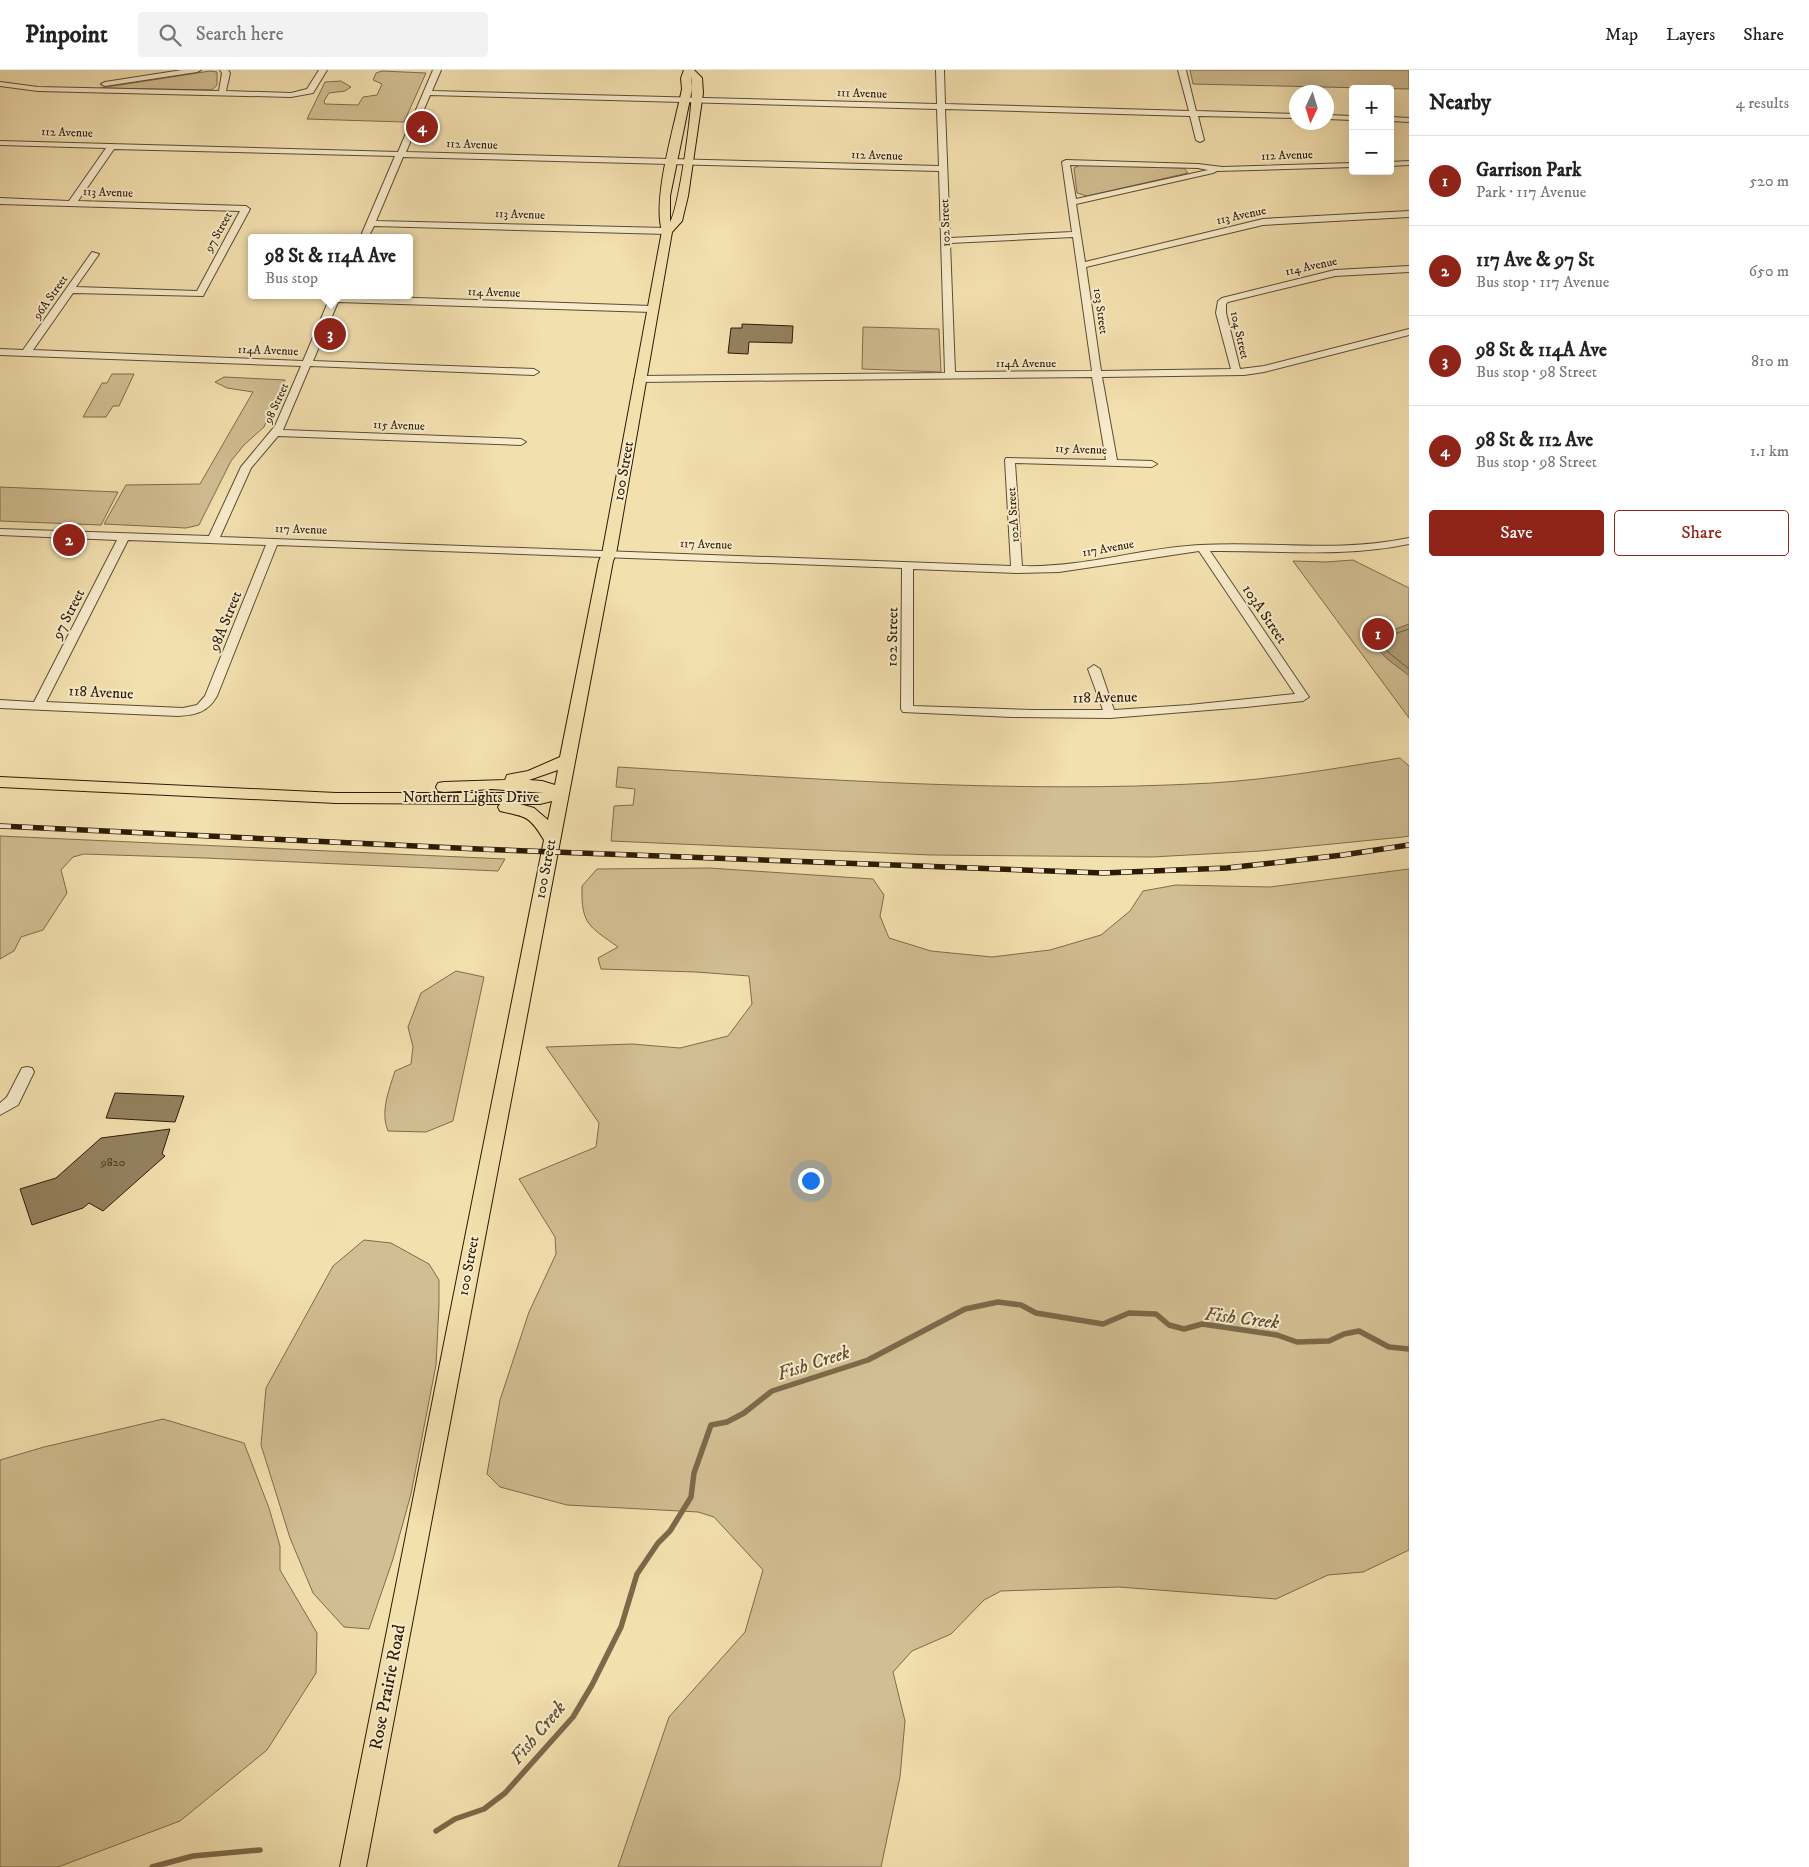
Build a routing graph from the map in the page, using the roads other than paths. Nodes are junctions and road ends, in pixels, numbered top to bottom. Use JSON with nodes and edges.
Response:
{"nodes":[{"id":1,"x":197,"y":70,"type":"edge"},
{"id":2,"x":224,"y":70,"type":"edge"},
{"id":3,"x":323,"y":70,"type":"edge"},
{"id":4,"x":437,"y":70,"type":"edge"},
{"id":5,"x":689,"y":70,"type":"edge"},
{"id":6,"x":940,"y":70,"type":"edge"},
{"id":7,"x":1182,"y":70,"type":"edge"},
{"id":8,"x":0,"y":84,"type":"edge"},
{"id":9,"x":70,"y":90,"type":"junction"},
{"id":10,"x":427,"y":93,"type":"junction"},
{"id":11,"x":222,"y":94,"type":"junction"},
{"id":12,"x":684,"y":100,"type":"junction"},
{"id":13,"x":697,"y":100,"type":"junction"},
{"id":14,"x":941,"y":106,"type":"junction"},
{"id":15,"x":1193,"y":114,"type":"junction"},
{"id":16,"x":1289,"y":116,"type":"edge"},
{"id":17,"x":1334,"y":117,"type":"edge"},
{"id":18,"x":1349,"y":118,"type":"edge"},
{"id":19,"x":1394,"y":119,"type":"edge"},
{"id":20,"x":1409,"y":120,"type":"edge"},
{"id":21,"x":1200,"y":140,"type":"dead end"},
{"id":22,"x":0,"y":143,"type":"edge"},
{"id":23,"x":112,"y":146,"type":"junction"},
{"id":24,"x":402,"y":154,"type":"junction"},
{"id":25,"x":673,"y":162,"type":"junction"},
{"id":26,"x":688,"y":162,"type":"junction"},
{"id":27,"x":1066,"y":162,"type":"joint"},
{"id":28,"x":1409,"y":163,"type":"edge"},
{"id":29,"x":1394,"y":164,"type":"edge"},
{"id":30,"x":1349,"y":165,"type":"edge"},
{"id":31,"x":943,"y":169,"type":"junction"},
{"id":32,"x":1222,"y":170,"type":"junction"},
{"id":33,"x":1,"y":202,"type":"edge"},
{"id":34,"x":1072,"y":202,"type":"junction"},
{"id":35,"x":72,"y":203,"type":"junction"},
{"id":36,"x":246,"y":209,"type":"joint"},
{"id":37,"x":1409,"y":214,"type":"edge"},
{"id":38,"x":372,"y":223,"type":"junction"},
{"id":39,"x":667,"y":231,"type":"junction"},
{"id":40,"x":366,"y":234,"type":"edge"},
{"id":41,"x":1076,"y":234,"type":"junction"},
{"id":42,"x":946,"y":241,"type":"junction"},
{"id":43,"x":95,"y":254,"type":"dead end"},
{"id":44,"x":1082,"y":265,"type":"junction"},
{"id":45,"x":1409,"y":269,"type":"edge"},
{"id":46,"x":70,"y":290,"type":"junction"},
{"id":47,"x":334,"y":299,"type":"edge"},
{"id":48,"x":384,"y":299,"type":"edge"},
{"id":49,"x":1221,"y":303,"type":"joint"},
{"id":50,"x":652,"y":310,"type":"junction"},
{"id":51,"x":1409,"y":332,"type":"edge"},
{"id":52,"x":0,"y":352,"type":"edge"},
{"id":53,"x":26,"y":353,"type":"junction"},
{"id":54,"x":307,"y":364,"type":"junction"},
{"id":55,"x":534,"y":372,"type":"dead end"},
{"id":56,"x":1236,"y":372,"type":"junction"},
{"id":57,"x":1097,"y":375,"type":"junction"},
{"id":58,"x":950,"y":376,"type":"junction"},
{"id":59,"x":639,"y":379,"type":"junction"},
{"id":60,"x":276,"y":433,"type":"junction"},
{"id":61,"x":521,"y":442,"type":"dead end"},
{"id":62,"x":1010,"y":460,"type":"joint"},
{"id":63,"x":1112,"y":463,"type":"junction"},
{"id":64,"x":1152,"y":464,"type":"dead end"},
{"id":65,"x":0,"y":532,"type":"edge"},
{"id":66,"x":124,"y":537,"type":"junction"},
{"id":67,"x":213,"y":540,"type":"junction"},
{"id":68,"x":1409,"y":541,"type":"edge"},
{"id":69,"x":273,"y":542,"type":"junction"},
{"id":70,"x":1202,"y":548,"type":"junction"},
{"id":71,"x":609,"y":554,"type":"junction"},
{"id":72,"x":908,"y":565,"type":"junction"},
{"id":73,"x":1018,"y":570,"type":"junction"},
{"id":74,"x":1094,"y":669,"type":"dead end"},
{"id":75,"x":1303,"y":697,"type":"joint"},
{"id":76,"x":0,"y":704,"type":"edge"},
{"id":77,"x":38,"y":706,"type":"junction"},
{"id":78,"x":201,"y":709,"type":"joint"},
{"id":79,"x":907,"y":709,"type":"joint"},
{"id":80,"x":1110,"y":714,"type":"junction"},
{"id":81,"x":566,"y":760,"type":"junction"},
{"id":82,"x":0,"y":782,"type":"edge"},
{"id":83,"x":492,"y":784,"type":"junction"},
{"id":84,"x":246,"y":793,"type":"junction"},
{"id":85,"x":560,"y":793,"type":"junction"},
{"id":86,"x":400,"y":798,"type":"junction"},
{"id":87,"x":551,"y":838,"type":"junction"},
{"id":88,"x":26,"y":1072,"type":"dead end"},
{"id":89,"x":0,"y":1110,"type":"edge"},
{"id":90,"x":422,"y":1506,"type":"joint"},
{"id":91,"x":353,"y":1867,"type":"edge"}],
"edges":[{"from":1,"to":9,"type":"street"},
{"from":2,"to":11,"type":"street"},
{"from":3,"to":11,"type":"street"},
{"from":4,"to":10,"type":"street"},
{"from":5,"to":12,"type":"main road","name":"100 Street"},
{"from":5,"to":13,"type":"main road","name":"100 Street"},
{"from":6,"to":14,"type":"street","name":"102 Street"},
{"from":7,"to":15,"type":"street"},
{"from":8,"to":9,"type":"street"},
{"from":9,"to":11,"type":"street"},
{"from":10,"to":12,"type":"street","name":"111 Avenue"},
{"from":10,"to":24,"type":"street"},
{"from":12,"to":13,"type":"street","name":"111 Avenue"},
{"from":12,"to":25,"type":"main road","name":"100 Street"},
{"from":13,"to":14,"type":"street","name":"111 Avenue"},
{"from":13,"to":26,"type":"main road","name":"100 Street"},
{"from":14,"to":15,"type":"street","name":"111 Avenue"},
{"from":14,"to":31,"type":"street","name":"102 Street"},
{"from":15,"to":16,"type":"street","name":"111 Avenue"},
{"from":15,"to":21,"type":"street"},
{"from":17,"to":18,"type":"street"},
{"from":19,"to":20,"type":"street"},
{"from":22,"to":23,"type":"street","name":"112 Avenue"},
{"from":23,"to":24,"type":"street","name":"112 Avenue"},
{"from":23,"to":35,"type":"street"},
{"from":24,"to":25,"type":"street","name":"112 Avenue"},
{"from":24,"to":38,"type":"street"},
{"from":25,"to":26,"type":"street","name":"112 Avenue"},
{"from":25,"to":39,"type":"main road","name":"100 Street"},
{"from":26,"to":31,"type":"street","name":"112 Avenue"},
{"from":26,"to":39,"type":"main road","name":"100 Street"},
{"from":27,"to":32,"type":"street","name":"112 Avenue"},
{"from":27,"to":34,"type":"street","name":"103 Street"},
{"from":28,"to":29,"type":"street"},
{"from":30,"to":32,"type":"street","name":"112 Avenue"},
{"from":31,"to":42,"type":"street","name":"102 Street"},
{"from":32,"to":34,"type":"street","name":"112 Avenue"},
{"from":33,"to":35,"type":"street","name":"113 Avenue"},
{"from":34,"to":41,"type":"street","name":"103 Street"},
{"from":35,"to":36,"type":"street","name":"113 Avenue"},
{"from":36,"to":46,"type":"street","name":"97 Street"},
{"from":37,"to":44,"type":"street","name":"113 Avenue"},
{"from":38,"to":39,"type":"street","name":"113 Avenue"},
{"from":38,"to":40,"type":"street"},
{"from":39,"to":50,"type":"main road","name":"100 Street"},
{"from":41,"to":42,"type":"street"},
{"from":41,"to":44,"type":"street","name":"103 Street"},
{"from":42,"to":58,"type":"street","name":"102 Street"},
{"from":43,"to":46,"type":"street","name":"96A Street"},
{"from":44,"to":57,"type":"street","name":"103 Street"},
{"from":45,"to":49,"type":"street","name":"114 Avenue"},
{"from":46,"to":53,"type":"street","name":"96A Street"},
{"from":47,"to":54,"type":"street","name":"98 Street"},
{"from":48,"to":50,"type":"street","name":"114 Avenue"},
{"from":49,"to":56,"type":"street","name":"104 Street"},
{"from":50,"to":59,"type":"main road","name":"100 Street"},
{"from":51,"to":56,"type":"street","name":"114A Avenue"},
{"from":52,"to":53,"type":"street","name":"114A Avenue"},
{"from":53,"to":54,"type":"street","name":"114A Avenue"},
{"from":54,"to":55,"type":"street","name":"114A Avenue"},
{"from":54,"to":60,"type":"street","name":"98 Street"},
{"from":56,"to":57,"type":"street","name":"114A Avenue"},
{"from":57,"to":58,"type":"street","name":"114A Avenue"},
{"from":57,"to":63,"type":"street","name":"103 Street"},
{"from":58,"to":59,"type":"street","name":"114A Avenue"},
{"from":59,"to":71,"type":"main road","name":"100 Street"},
{"from":60,"to":61,"type":"street","name":"115 Avenue"},
{"from":60,"to":67,"type":"street","name":"98 Street"},
{"from":62,"to":63,"type":"street","name":"115 Avenue"},
{"from":62,"to":73,"type":"street","name":"102A Street"},
{"from":63,"to":64,"type":"street","name":"115 Avenue"},
{"from":65,"to":66,"type":"street","name":"117 Avenue"},
{"from":66,"to":67,"type":"street","name":"117 Avenue"},
{"from":66,"to":77,"type":"street","name":"97 Street"},
{"from":67,"to":69,"type":"street","name":"117 Avenue"},
{"from":68,"to":70,"type":"street","name":"117 Avenue"},
{"from":69,"to":71,"type":"street","name":"117 Avenue"},
{"from":69,"to":78,"type":"street","name":"98A Street"},
{"from":70,"to":73,"type":"street","name":"117 Avenue"},
{"from":70,"to":75,"type":"street","name":"103A Street"},
{"from":71,"to":72,"type":"street","name":"117 Avenue"},
{"from":71,"to":81,"type":"main road","name":"100 Street"},
{"from":72,"to":73,"type":"street","name":"117 Avenue"},
{"from":72,"to":79,"type":"street","name":"102 Street"},
{"from":74,"to":80,"type":"street"},
{"from":75,"to":80,"type":"street","name":"118 Avenue"},
{"from":76,"to":77,"type":"street","name":"118 Avenue"},
{"from":77,"to":78,"type":"street","name":"118 Avenue"},
{"from":79,"to":80,"type":"street","name":"118 Avenue"},
{"from":81,"to":83,"type":"main road"},
{"from":81,"to":85,"type":"main road","name":"100 Street"},
{"from":82,"to":84,"type":"main road","name":"Northern Lights Drive"},
{"from":83,"to":84,"type":"main road","name":"Northern Lights Drive"},
{"from":83,"to":85,"type":"main road","name":"Northern Lights Drive"},
{"from":84,"to":86,"type":"main road","name":"Northern Lights Drive"},
{"from":85,"to":86,"type":"main road","name":"Northern Lights Drive"},
{"from":85,"to":87,"type":"main road","name":"100 Street"},
{"from":86,"to":87,"type":"main road"},
{"from":87,"to":90,"type":"main road","name":"100 Street"},
{"from":88,"to":89,"type":"street"},
{"from":90,"to":91,"type":"main road","name":"Rose Prairie Road"}]}
